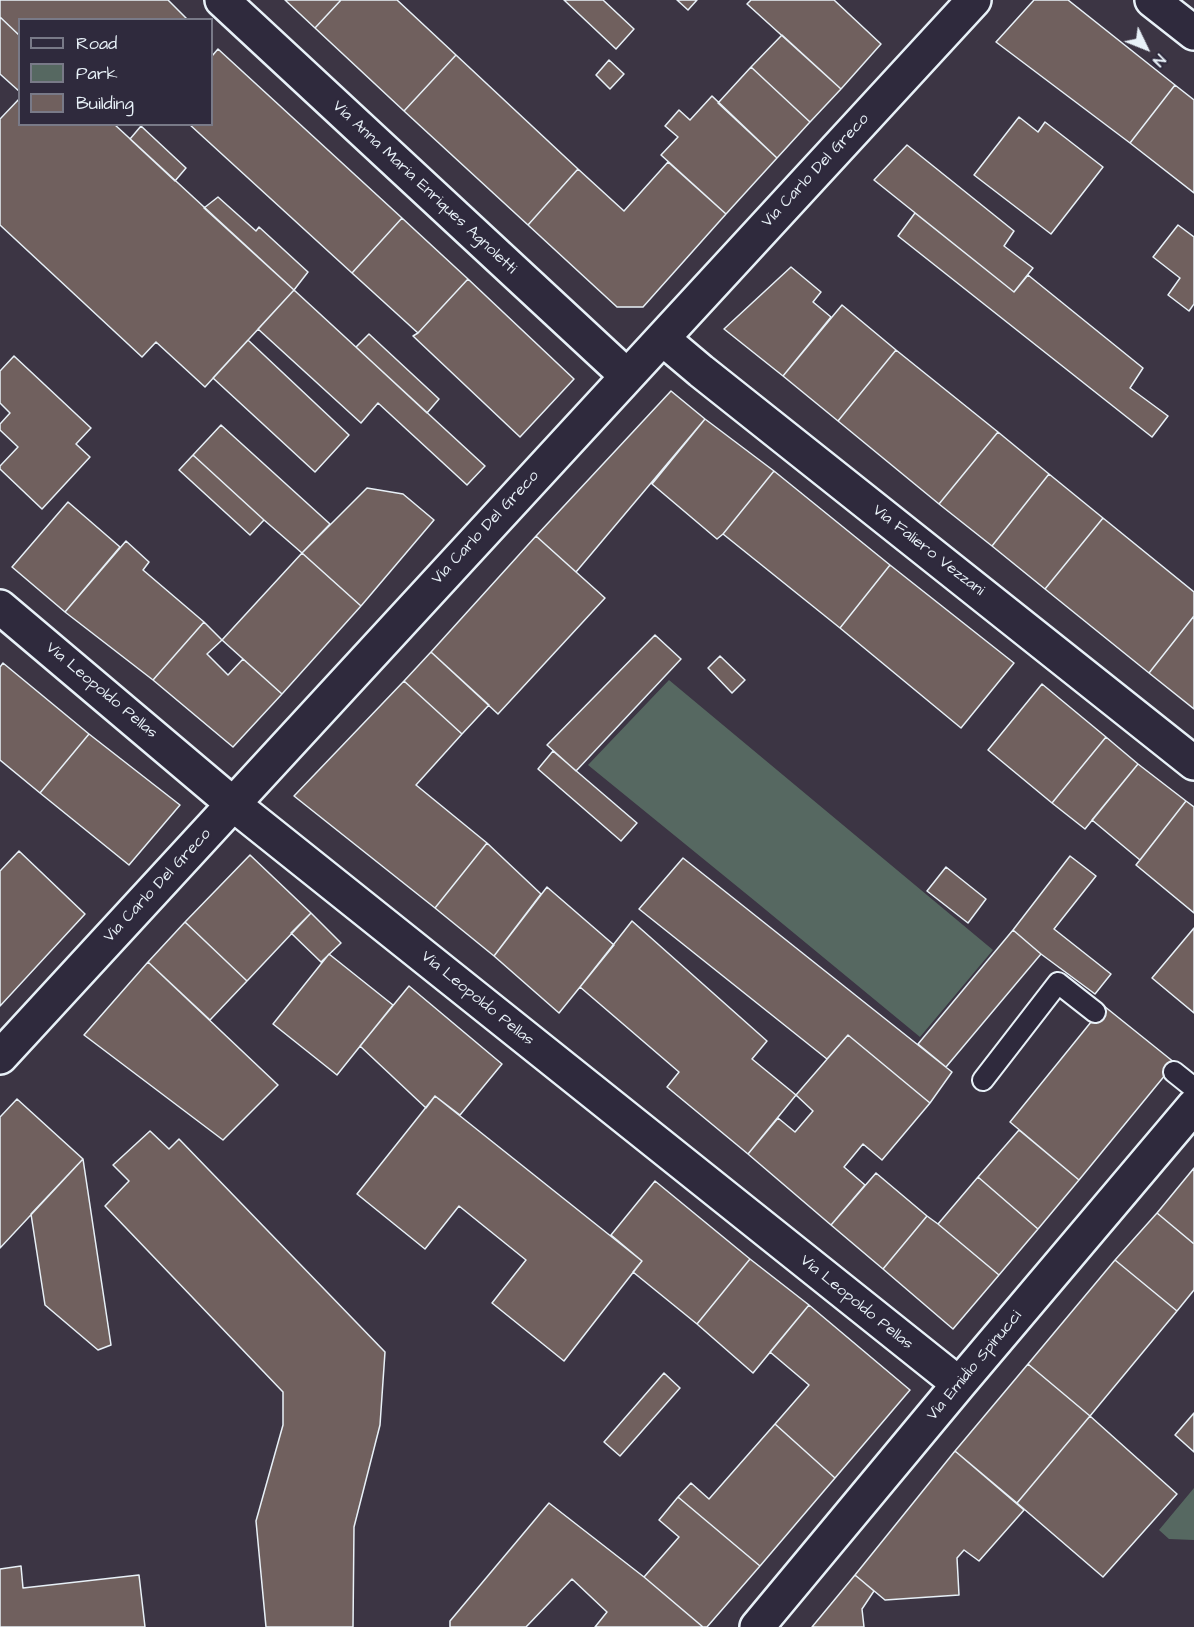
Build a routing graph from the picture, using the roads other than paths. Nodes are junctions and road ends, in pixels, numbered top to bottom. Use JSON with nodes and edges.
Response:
{"nodes":[{"id":1,"x":222,"y":0,"type":"edge"},
{"id":2,"x":974,"y":0,"type":"edge"},
{"id":3,"x":1152,"y":0,"type":"edge"},
{"id":4,"x":1194,"y":33,"type":"edge"},
{"id":5,"x":663,"y":339,"type":"junction"},
{"id":6,"x":627,"y":376,"type":"junction"},
{"id":7,"x":0,"y":607,"type":"edge"},
{"id":8,"x":1194,"y":763,"type":"edge"},
{"id":9,"x":233,"y":804,"type":"junction"},
{"id":10,"x":1095,"y":1012,"type":"dead end"},
{"id":11,"x":0,"y":1058,"type":"edge"},
{"id":12,"x":1174,"y":1072,"type":"dead end"},
{"id":13,"x":983,"y":1080,"type":"dead end"},
{"id":14,"x":1194,"y":1088,"type":"edge"},
{"id":15,"x":1194,"y":1106,"type":"edge"},
{"id":16,"x":959,"y":1384,"type":"junction"},
{"id":17,"x":758,"y":1627,"type":"edge"}],
"edges":[{"from":1,"to":6,"type":"street","name":"Via Anna Maria Enriques Agnoletti"},
{"from":2,"to":5,"type":"street","name":"Via Carlo Del Greco"},
{"from":3,"to":4,"type":"street"},
{"from":5,"to":6,"type":"street","name":"Via Carlo Del Greco"},
{"from":5,"to":8,"type":"street","name":"Via Faliero Vezzani"},
{"from":6,"to":9,"type":"street","name":"Via Carlo Del Greco"},
{"from":7,"to":9,"type":"street","name":"Via Leopoldo Pellas"},
{"from":9,"to":11,"type":"street","name":"Via Carlo Del Greco"},
{"from":9,"to":16,"type":"street","name":"Via Leopoldo Pellas"},
{"from":10,"to":13,"type":"lane"},
{"from":12,"to":14,"type":"lane"},
{"from":15,"to":16,"type":"street","name":"Via Emidio Spinucci"},
{"from":16,"to":17,"type":"street","name":"Via Emidio Spinucci"}]}
